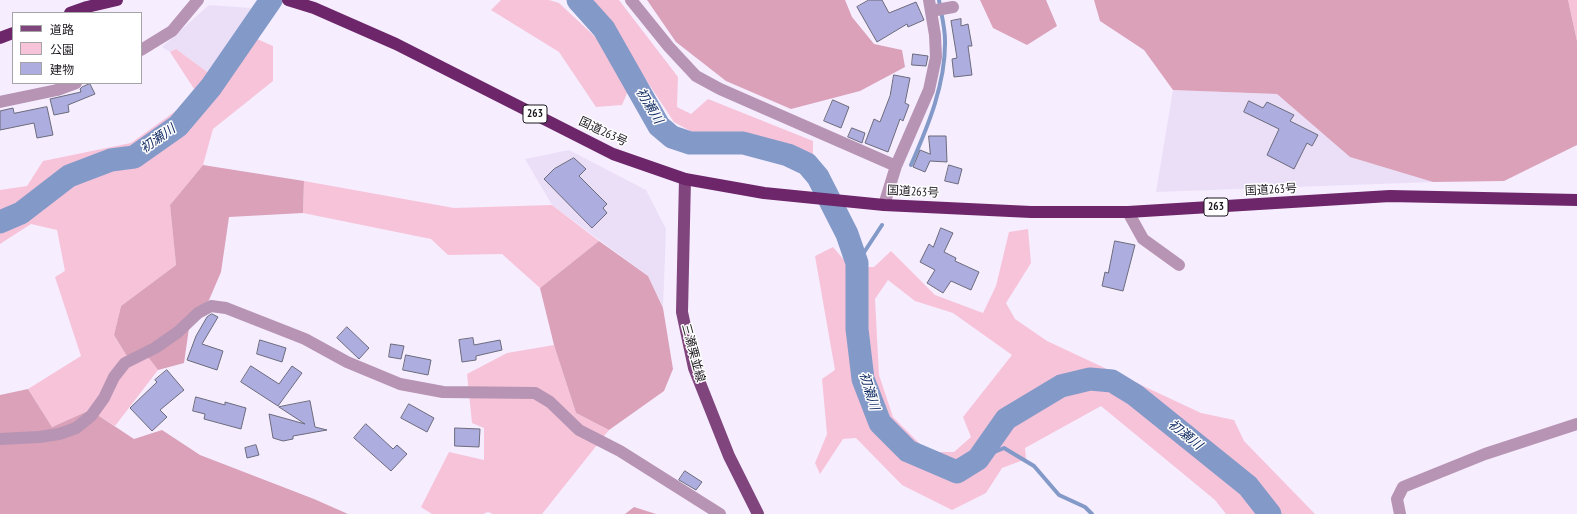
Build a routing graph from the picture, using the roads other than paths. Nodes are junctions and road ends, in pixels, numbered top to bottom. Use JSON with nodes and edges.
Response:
{"nodes":[{"id":1,"x":117,"y":0,"type":"edge"},
{"id":2,"x":198,"y":0,"type":"edge"},
{"id":3,"x":288,"y":0,"type":"edge"},
{"id":4,"x":631,"y":0,"type":"edge"},
{"id":5,"x":930,"y":6,"type":"edge"},
{"id":6,"x":953,"y":7,"type":"dead end"},
{"id":7,"x":73,"y":12,"type":"edge"},
{"id":8,"x":12,"y":34,"type":"edge"},
{"id":9,"x":0,"y":38,"type":"edge"},
{"id":10,"x":142,"y":50,"type":"edge"},
{"id":11,"x":73,"y":84,"type":"edge"},
{"id":12,"x":0,"y":102,"type":"edge"},
{"id":13,"x":896,"y":166,"type":"junction"},
{"id":14,"x":685,"y":179,"type":"junction"},
{"id":15,"x":1577,"y":200,"type":"edge"},
{"id":16,"x":884,"y":205,"type":"junction"},
{"id":17,"x":1128,"y":212,"type":"junction"},
{"id":18,"x":1179,"y":265,"type":"dead end"},
{"id":19,"x":1577,"y":424,"type":"edge"},
{"id":20,"x":0,"y":439,"type":"edge"},
{"id":21,"x":720,"y":514,"type":"edge"},
{"id":22,"x":758,"y":514,"type":"edge"},
{"id":23,"x":1400,"y":514,"type":"edge"}],
"edges":[{"from":1,"to":7,"type":"highway"},
{"from":2,"to":10,"type":"street"},
{"from":3,"to":14,"type":"highway","name":"国道263号","number":"263"},
{"from":4,"to":13,"type":"street"},
{"from":5,"to":6,"type":"street"},
{"from":5,"to":13,"type":"street"},
{"from":8,"to":9,"type":"highway"},
{"from":11,"to":12,"type":"street"},
{"from":13,"to":16,"type":"street"},
{"from":14,"to":16,"type":"highway","name":"国道263号","number":"263"},
{"from":14,"to":22,"type":"main road","name":"三瀬栗並線"},
{"from":15,"to":17,"type":"highway","name":"国道263号","number":"263"},
{"from":16,"to":17,"type":"highway","name":"国道263号","number":"263"},
{"from":17,"to":18,"type":"street"},
{"from":19,"to":23,"type":"street"},
{"from":20,"to":21,"type":"street"}]}
